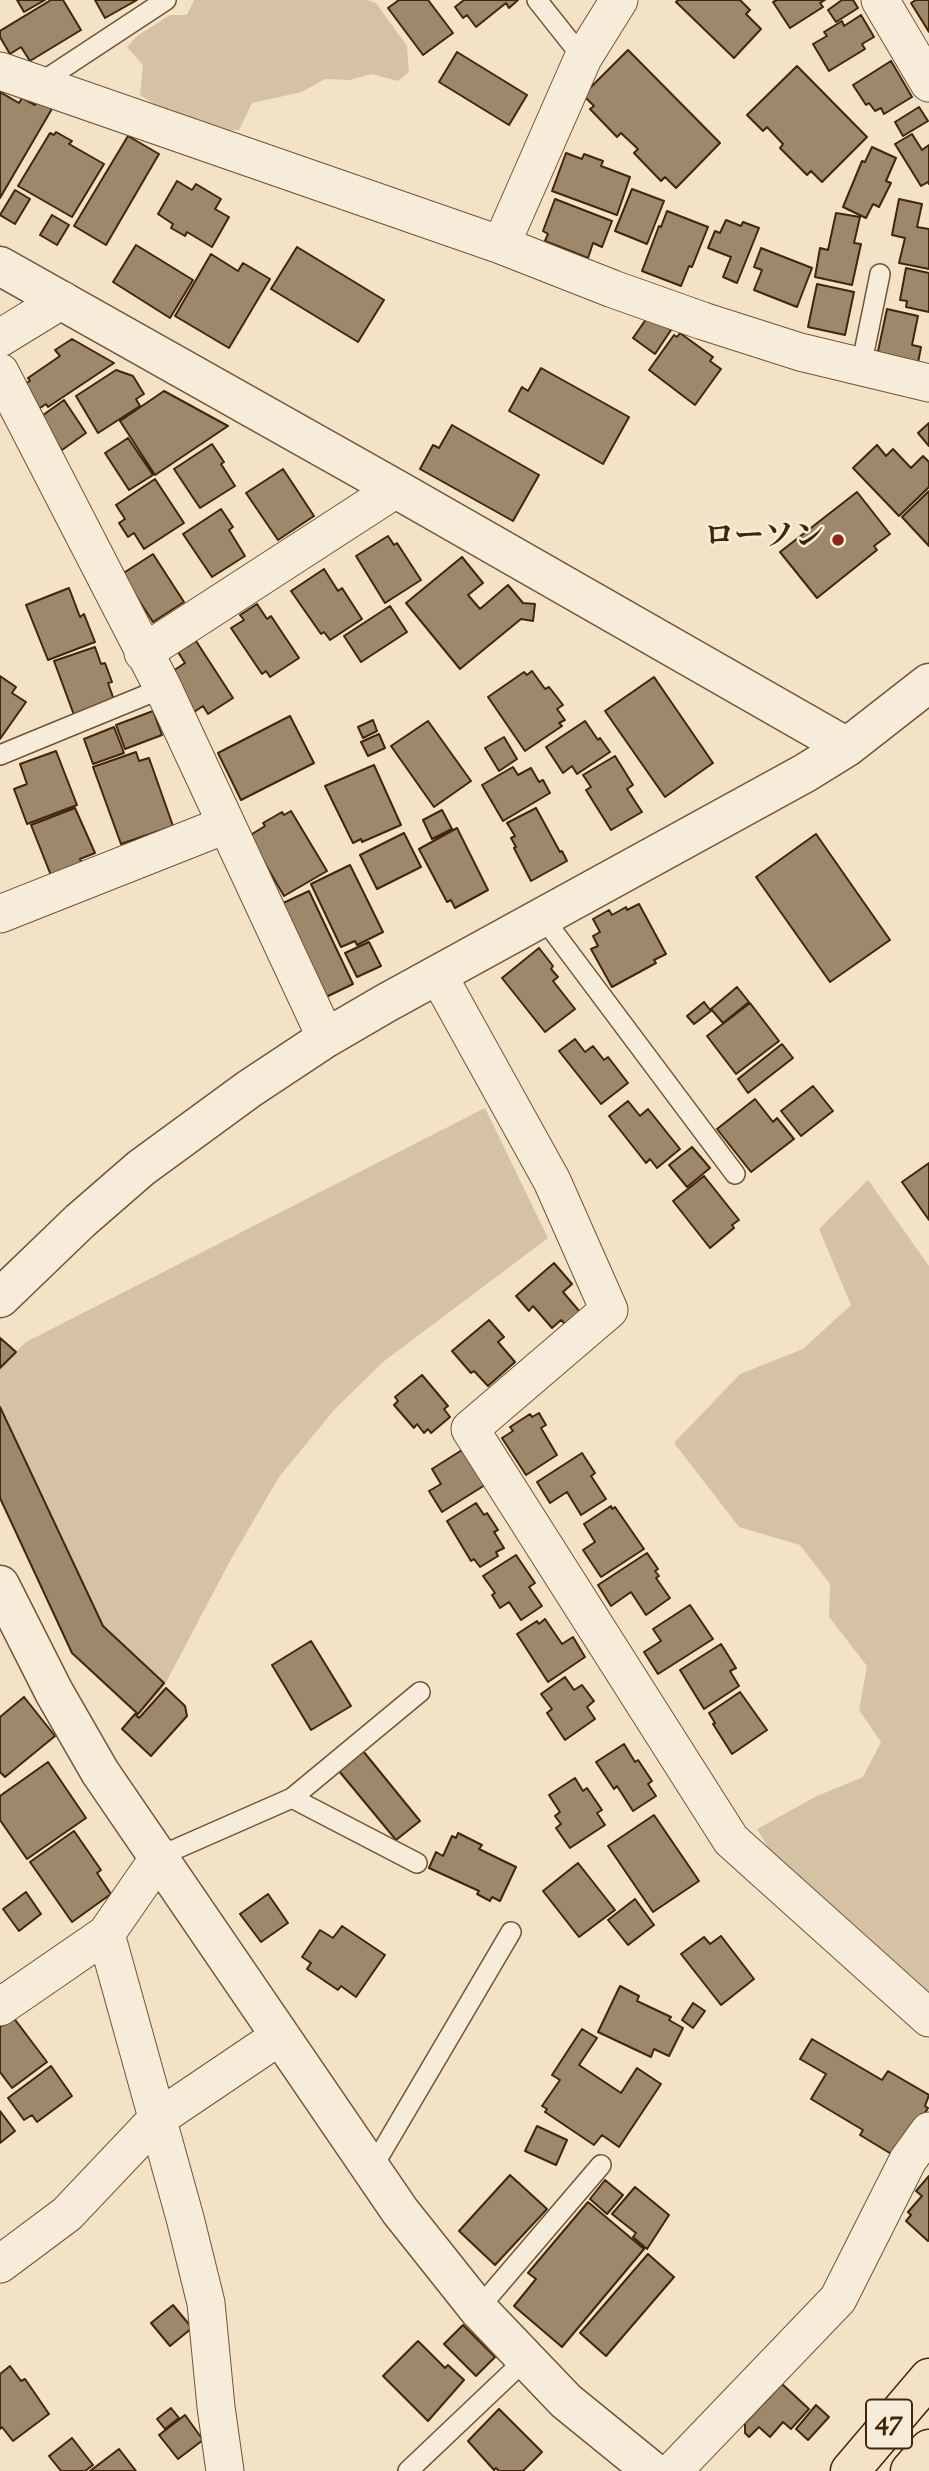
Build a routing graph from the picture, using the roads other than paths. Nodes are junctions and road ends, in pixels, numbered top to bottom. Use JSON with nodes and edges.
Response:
{"nodes":[{"id":1,"x":166,"y":0,"type":"edge"},
{"id":2,"x":537,"y":0,"type":"edge"},
{"id":3,"x":619,"y":0,"type":"edge"},
{"id":4,"x":880,"y":0,"type":"edge"},
{"id":5,"x":583,"y":58,"type":"junction"},
{"id":6,"x":0,"y":71,"type":"edge"},
{"id":7,"x":929,"y":83,"type":"edge"},
{"id":8,"x":37,"y":85,"type":"junction"},
{"id":9,"x":501,"y":245,"type":"junction"},
{"id":10,"x":0,"y":265,"type":"edge"},
{"id":11,"x":880,"y":274,"type":"dead end"},
{"id":12,"x":62,"y":300,"type":"junction"},
{"id":13,"x":0,"y":338,"type":"edge"},
{"id":14,"x":861,"y":367,"type":"junction"},
{"id":15,"x":0,"y":372,"type":"edge"},
{"id":16,"x":929,"y":383,"type":"edge"},
{"id":17,"x":396,"y":489,"type":"junction"},
{"id":18,"x":143,"y":653,"type":"junction"},
{"id":19,"x":929,"y":683,"type":"edge"},
{"id":20,"x":163,"y":688,"type":"junction"},
{"id":21,"x":847,"y":747,"type":"junction"},
{"id":22,"x":0,"y":755,"type":"edge"},
{"id":23,"x":225,"y":825,"type":"junction"},
{"id":24,"x":0,"y":914,"type":"edge"},
{"id":25,"x":544,"y":919,"type":"junction"},
{"id":26,"x":438,"y":975,"type":"junction"},
{"id":27,"x":326,"y":1038,"type":"junction"},
{"id":28,"x":735,"y":1174,"type":"dead end"},
{"id":29,"x":0,"y":1298,"type":"edge"},
{"id":30,"x":0,"y":1585,"type":"edge"},
{"id":31,"x":421,"y":1692,"type":"dead end"},
{"id":32,"x":292,"y":1798,"type":"junction"},
{"id":33,"x":160,"y":1856,"type":"junction"},
{"id":34,"x":417,"y":1863,"type":"dead end"},
{"id":35,"x":511,"y":1932,"type":"dead end"},
{"id":36,"x":106,"y":1934,"type":"junction"},
{"id":37,"x":0,"y":2007,"type":"edge"},
{"id":38,"x":929,"y":2018,"type":"edge"},
{"id":39,"x":280,"y":2036,"type":"junction"},
{"id":40,"x":157,"y":2119,"type":"junction"},
{"id":41,"x":929,"y":2132,"type":"edge"},
{"id":42,"x":601,"y":2165,"type":"dead end"},
{"id":43,"x":371,"y":2170,"type":"junction"},
{"id":44,"x":0,"y":2264,"type":"edge"},
{"id":45,"x":478,"y":2309,"type":"junction"},
{"id":46,"x":526,"y":2359,"type":"junction"},
{"id":47,"x":929,"y":2378,"type":"edge"},
{"id":48,"x":929,"y":2449,"type":"edge"},
{"id":49,"x":225,"y":2471,"type":"edge"},
{"id":50,"x":408,"y":2471,"type":"edge"},
{"id":51,"x":652,"y":2471,"type":"edge"},
{"id":52,"x":673,"y":2471,"type":"edge"},
{"id":53,"x":850,"y":2471,"type":"edge"},
{"id":54,"x":911,"y":2471,"type":"edge"}],
"edges":[{"from":1,"to":8,"type":"lane"},
{"from":2,"to":5,"type":"lane"},
{"from":3,"to":5,"type":"street"},
{"from":4,"to":7,"type":"street"},
{"from":5,"to":9,"type":"street"},
{"from":6,"to":8,"type":"street"},
{"from":8,"to":9,"type":"street"},
{"from":9,"to":14,"type":"street"},
{"from":10,"to":12,"type":"street"},
{"from":11,"to":14,"type":"lane"},
{"from":12,"to":13,"type":"street"},
{"from":12,"to":17,"type":"street"},
{"from":14,"to":16,"type":"street"},
{"from":15,"to":18,"type":"street"},
{"from":17,"to":18,"type":"street"},
{"from":17,"to":21,"type":"street"},
{"from":18,"to":20,"type":"street"},
{"from":19,"to":21,"type":"street"},
{"from":20,"to":22,"type":"lane"},
{"from":20,"to":23,"type":"street"},
{"from":21,"to":25,"type":"street"},
{"from":23,"to":24,"type":"street"},
{"from":23,"to":27,"type":"street"},
{"from":25,"to":26,"type":"street"},
{"from":25,"to":28,"type":"lane"},
{"from":26,"to":27,"type":"street"},
{"from":26,"to":38,"type":"street"},
{"from":27,"to":29,"type":"street"},
{"from":30,"to":33,"type":"street"},
{"from":31,"to":32,"type":"lane"},
{"from":32,"to":33,"type":"lane"},
{"from":32,"to":34,"type":"lane"},
{"from":33,"to":36,"type":"street"},
{"from":33,"to":39,"type":"street"},
{"from":35,"to":43,"type":"lane"},
{"from":36,"to":37,"type":"street"},
{"from":36,"to":40,"type":"street"},
{"from":39,"to":40,"type":"street"},
{"from":39,"to":43,"type":"street"},
{"from":40,"to":44,"type":"street"},
{"from":40,"to":49,"type":"street"},
{"from":41,"to":52,"type":"street"},
{"from":42,"to":45,"type":"lane"},
{"from":43,"to":45,"type":"street"},
{"from":45,"to":46,"type":"street"},
{"from":46,"to":50,"type":"lane"},
{"from":46,"to":51,"type":"street"},
{"from":47,"to":53,"type":"main road","number":"47"},
{"from":48,"to":54,"type":"main road","number":"47"}]}
